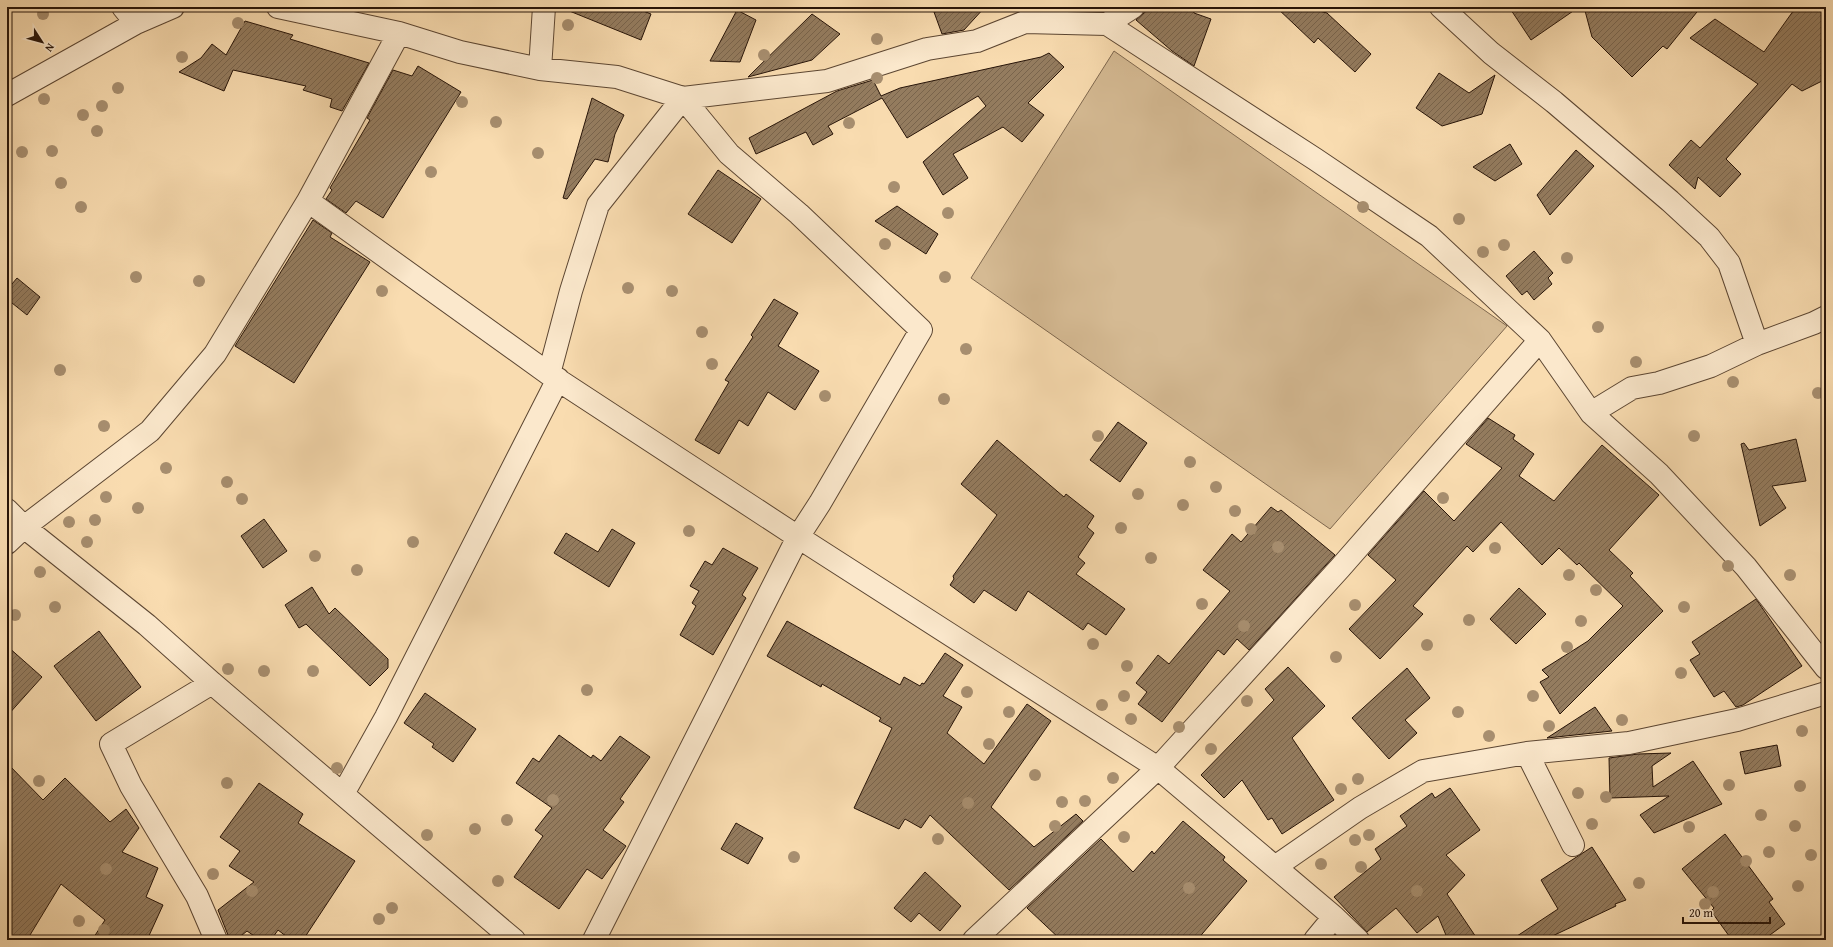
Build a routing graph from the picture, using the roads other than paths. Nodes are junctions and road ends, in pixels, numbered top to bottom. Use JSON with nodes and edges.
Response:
{"nodes":[{"id":1,"x":173,"y":7,"type":"edge"},
{"id":2,"x":278,"y":7,"type":"edge"},
{"id":3,"x":544,"y":7,"type":"edge"},
{"id":4,"x":1133,"y":7,"type":"edge"},
{"id":5,"x":1441,"y":7,"type":"edge"},
{"id":6,"x":1021,"y":14,"type":"edge"},
{"id":7,"x":130,"y":15,"type":"edge"},
{"id":8,"x":1107,"y":24,"type":"junction"},
{"id":9,"x":399,"y":33,"type":"junction"},
{"id":10,"x":540,"y":69,"type":"junction"},
{"id":11,"x":7,"y":95,"type":"edge"},
{"id":12,"x":683,"y":98,"type":"junction"},
{"id":13,"x":308,"y":201,"type":"junction"},
{"id":14,"x":1826,"y":317,"type":"edge"},
{"id":15,"x":1540,"y":340,"type":"junction"},
{"id":16,"x":1757,"y":344,"type":"junction"},
{"id":17,"x":554,"y":377,"type":"junction"},
{"id":18,"x":1591,"y":413,"type":"junction"},
{"id":19,"x":7,"y":510,"type":"edge"},
{"id":20,"x":24,"y":527,"type":"junction"},
{"id":21,"x":798,"y":537,"type":"junction"},
{"id":22,"x":7,"y":543,"type":"edge"},
{"id":23,"x":1826,"y":668,"type":"edge"},
{"id":24,"x":212,"y":683,"type":"junction"},
{"id":25,"x":1826,"y":693,"type":"edge"},
{"id":26,"x":1526,"y":753,"type":"junction"},
{"id":27,"x":1158,"y":768,"type":"junction"},
{"id":28,"x":343,"y":794,"type":"junction"},
{"id":29,"x":1573,"y":845,"type":"dead end"},
{"id":30,"x":1275,"y":867,"type":"junction"},
{"id":31,"x":1334,"y":917,"type":"junction"},
{"id":32,"x":216,"y":940,"type":"edge"},
{"id":33,"x":514,"y":940,"type":"edge"},
{"id":34,"x":594,"y":940,"type":"edge"},
{"id":35,"x":974,"y":940,"type":"edge"},
{"id":36,"x":1315,"y":940,"type":"edge"},
{"id":37,"x":1358,"y":940,"type":"edge"}],
"edges":[{"from":1,"to":7,"type":"street"},
{"from":2,"to":9,"type":"street"},
{"from":3,"to":10,"type":"street"},
{"from":4,"to":8,"type":"street"},
{"from":5,"to":16,"type":"street"},
{"from":6,"to":8,"type":"street"},
{"from":6,"to":12,"type":"street"},
{"from":7,"to":11,"type":"street"},
{"from":8,"to":15,"type":"street"},
{"from":9,"to":10,"type":"street"},
{"from":9,"to":13,"type":"street"},
{"from":10,"to":12,"type":"street"},
{"from":12,"to":17,"type":"street"},
{"from":12,"to":21,"type":"street"},
{"from":13,"to":17,"type":"street"},
{"from":13,"to":20,"type":"street"},
{"from":14,"to":16,"type":"street"},
{"from":15,"to":18,"type":"street"},
{"from":15,"to":27,"type":"street"},
{"from":16,"to":18,"type":"street"},
{"from":17,"to":21,"type":"street"},
{"from":17,"to":28,"type":"street"},
{"from":18,"to":23,"type":"street"},
{"from":19,"to":20,"type":"street"},
{"from":20,"to":22,"type":"street"},
{"from":20,"to":24,"type":"street"},
{"from":21,"to":27,"type":"street"},
{"from":21,"to":34,"type":"street"},
{"from":24,"to":28,"type":"street"},
{"from":24,"to":32,"type":"street"},
{"from":25,"to":26,"type":"street"},
{"from":26,"to":29,"type":"street"},
{"from":26,"to":30,"type":"street"},
{"from":27,"to":30,"type":"street"},
{"from":27,"to":35,"type":"street"},
{"from":28,"to":33,"type":"street"},
{"from":30,"to":31,"type":"street"},
{"from":31,"to":36,"type":"street"},
{"from":31,"to":37,"type":"street"}]}
